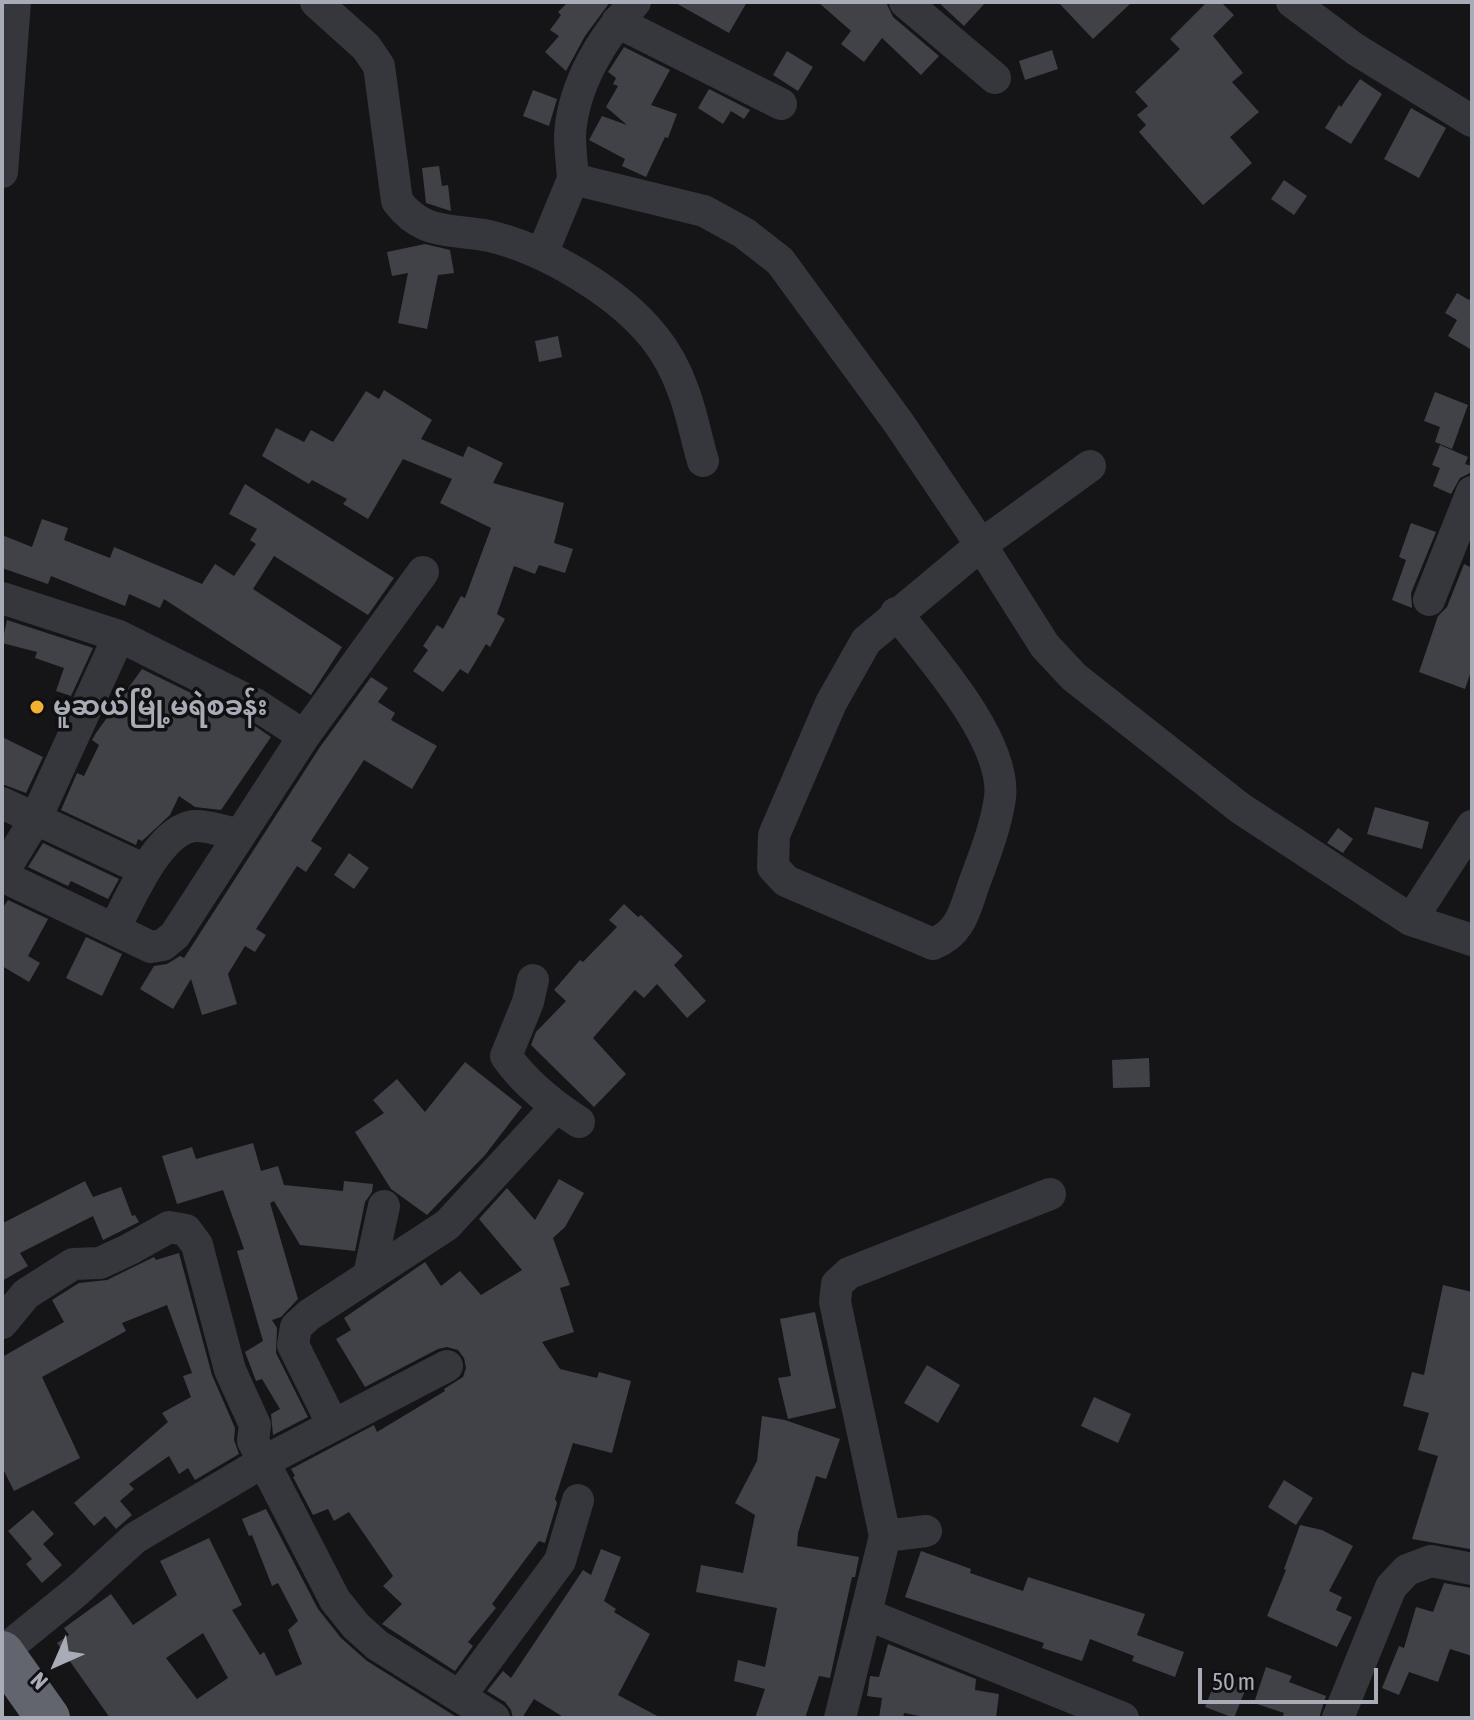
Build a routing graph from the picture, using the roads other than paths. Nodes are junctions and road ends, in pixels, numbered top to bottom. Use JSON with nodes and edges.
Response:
{"nodes":[{"id":1,"x":15,"y":2,"type":"edge"},
{"id":2,"x":316,"y":2,"type":"edge"},
{"id":3,"x":905,"y":2,"type":"edge"},
{"id":4,"x":1293,"y":2,"type":"edge"},
{"id":5,"x":626,"y":12,"type":"edge"},
{"id":6,"x":995,"y":78,"type":"dead end"},
{"id":7,"x":781,"y":104,"type":"dead end"},
{"id":8,"x":1472,"y":121,"type":"edge"},
{"id":9,"x":2,"y":172,"type":"edge"},
{"id":10,"x":573,"y":179,"type":"junction"},
{"id":11,"x":542,"y":254,"type":"junction"},
{"id":12,"x":703,"y":461,"type":"dead end"},
{"id":13,"x":1090,"y":466,"type":"dead end"},
{"id":14,"x":1472,"y":492,"type":"edge"},
{"id":15,"x":981,"y":545,"type":"junction"},
{"id":16,"x":423,"y":572,"type":"dead end"},
{"id":17,"x":2,"y":598,"type":"edge"},
{"id":18,"x":1429,"y":600,"type":"dead end"},
{"id":19,"x":896,"y":613,"type":"junction"},
{"id":20,"x":119,"y":636,"type":"junction"},
{"id":21,"x":304,"y":736,"type":"junction"},
{"id":22,"x":2,"y":803,"type":"edge"},
{"id":23,"x":36,"y":818,"type":"junction"},
{"id":24,"x":1472,"y":826,"type":"edge"},
{"id":25,"x":239,"y":834,"type":"junction"},
{"id":26,"x":145,"y":870,"type":"junction"},
{"id":27,"x":2,"y":875,"type":"edge"},
{"id":28,"x":1411,"y":920,"type":"junction"},
{"id":29,"x":114,"y":929,"type":"junction"},
{"id":30,"x":1472,"y":940,"type":"edge"},
{"id":31,"x":533,"y":980,"type":"dead end"},
{"id":32,"x":1050,"y":1194,"type":"dead end"},
{"id":33,"x":384,"y":1206,"type":"dead end"},
{"id":34,"x":369,"y":1275,"type":"junction"},
{"id":35,"x":2,"y":1323,"type":"edge"},
{"id":36,"x":447,"y":1366,"type":"dead end"},
{"id":37,"x":333,"y":1425,"type":"junction"},
{"id":38,"x":263,"y":1462,"type":"junction"},
{"id":39,"x":578,"y":1500,"type":"dead end"},
{"id":40,"x":926,"y":1531,"type":"dead end"},
{"id":41,"x":885,"y":1536,"type":"junction"},
{"id":42,"x":1472,"y":1569,"type":"edge"},
{"id":43,"x":866,"y":1614,"type":"junction"},
{"id":44,"x":2,"y":1653,"type":"edge"},
{"id":45,"x":460,"y":1696,"type":"junction"},
{"id":46,"x":48,"y":1718,"type":"edge"},
{"id":47,"x":494,"y":1718,"type":"edge"},
{"id":48,"x":840,"y":1718,"type":"edge"},
{"id":49,"x":1123,"y":1718,"type":"edge"},
{"id":50,"x":1338,"y":1718,"type":"edge"}],
"edges":[{"from":1,"to":9,"type":"street"},
{"from":2,"to":11,"type":"street"},
{"from":3,"to":6,"type":"street"},
{"from":4,"to":8,"type":"street"},
{"from":5,"to":7,"type":"street"},
{"from":5,"to":10,"type":"street"},
{"from":10,"to":11,"type":"street"},
{"from":10,"to":15,"type":"street"},
{"from":11,"to":12,"type":"street"},
{"from":13,"to":15,"type":"street"},
{"from":14,"to":18,"type":"street"},
{"from":15,"to":19,"type":"street"},
{"from":15,"to":28,"type":"street"},
{"from":16,"to":21,"type":"street"},
{"from":17,"to":20,"type":"street"},
{"from":19,"to":19,"type":"street"},
{"from":20,"to":21,"type":"street"},
{"from":20,"to":23,"type":"street"},
{"from":21,"to":25,"type":"street"},
{"from":22,"to":23,"type":"street"},
{"from":23,"to":26,"type":"street"},
{"from":23,"to":27,"type":"street"},
{"from":24,"to":28,"type":"street"},
{"from":25,"to":26,"type":"street"},
{"from":25,"to":29,"type":"street"},
{"from":26,"to":29,"type":"street"},
{"from":27,"to":29,"type":"street"},
{"from":28,"to":30,"type":"street"},
{"from":31,"to":34,"type":"street"},
{"from":32,"to":41,"type":"street"},
{"from":33,"to":34,"type":"street"},
{"from":34,"to":37,"type":"street"},
{"from":35,"to":38,"type":"street"},
{"from":36,"to":37,"type":"street"},
{"from":37,"to":38,"type":"street"},
{"from":38,"to":44,"type":"street"},
{"from":38,"to":45,"type":"street"},
{"from":39,"to":45,"type":"street"},
{"from":40,"to":41,"type":"street"},
{"from":41,"to":43,"type":"street"},
{"from":42,"to":50,"type":"street"},
{"from":43,"to":48,"type":"street"},
{"from":43,"to":49,"type":"street"},
{"from":44,"to":46,"type":"highway"},
{"from":45,"to":47,"type":"street"}]}
